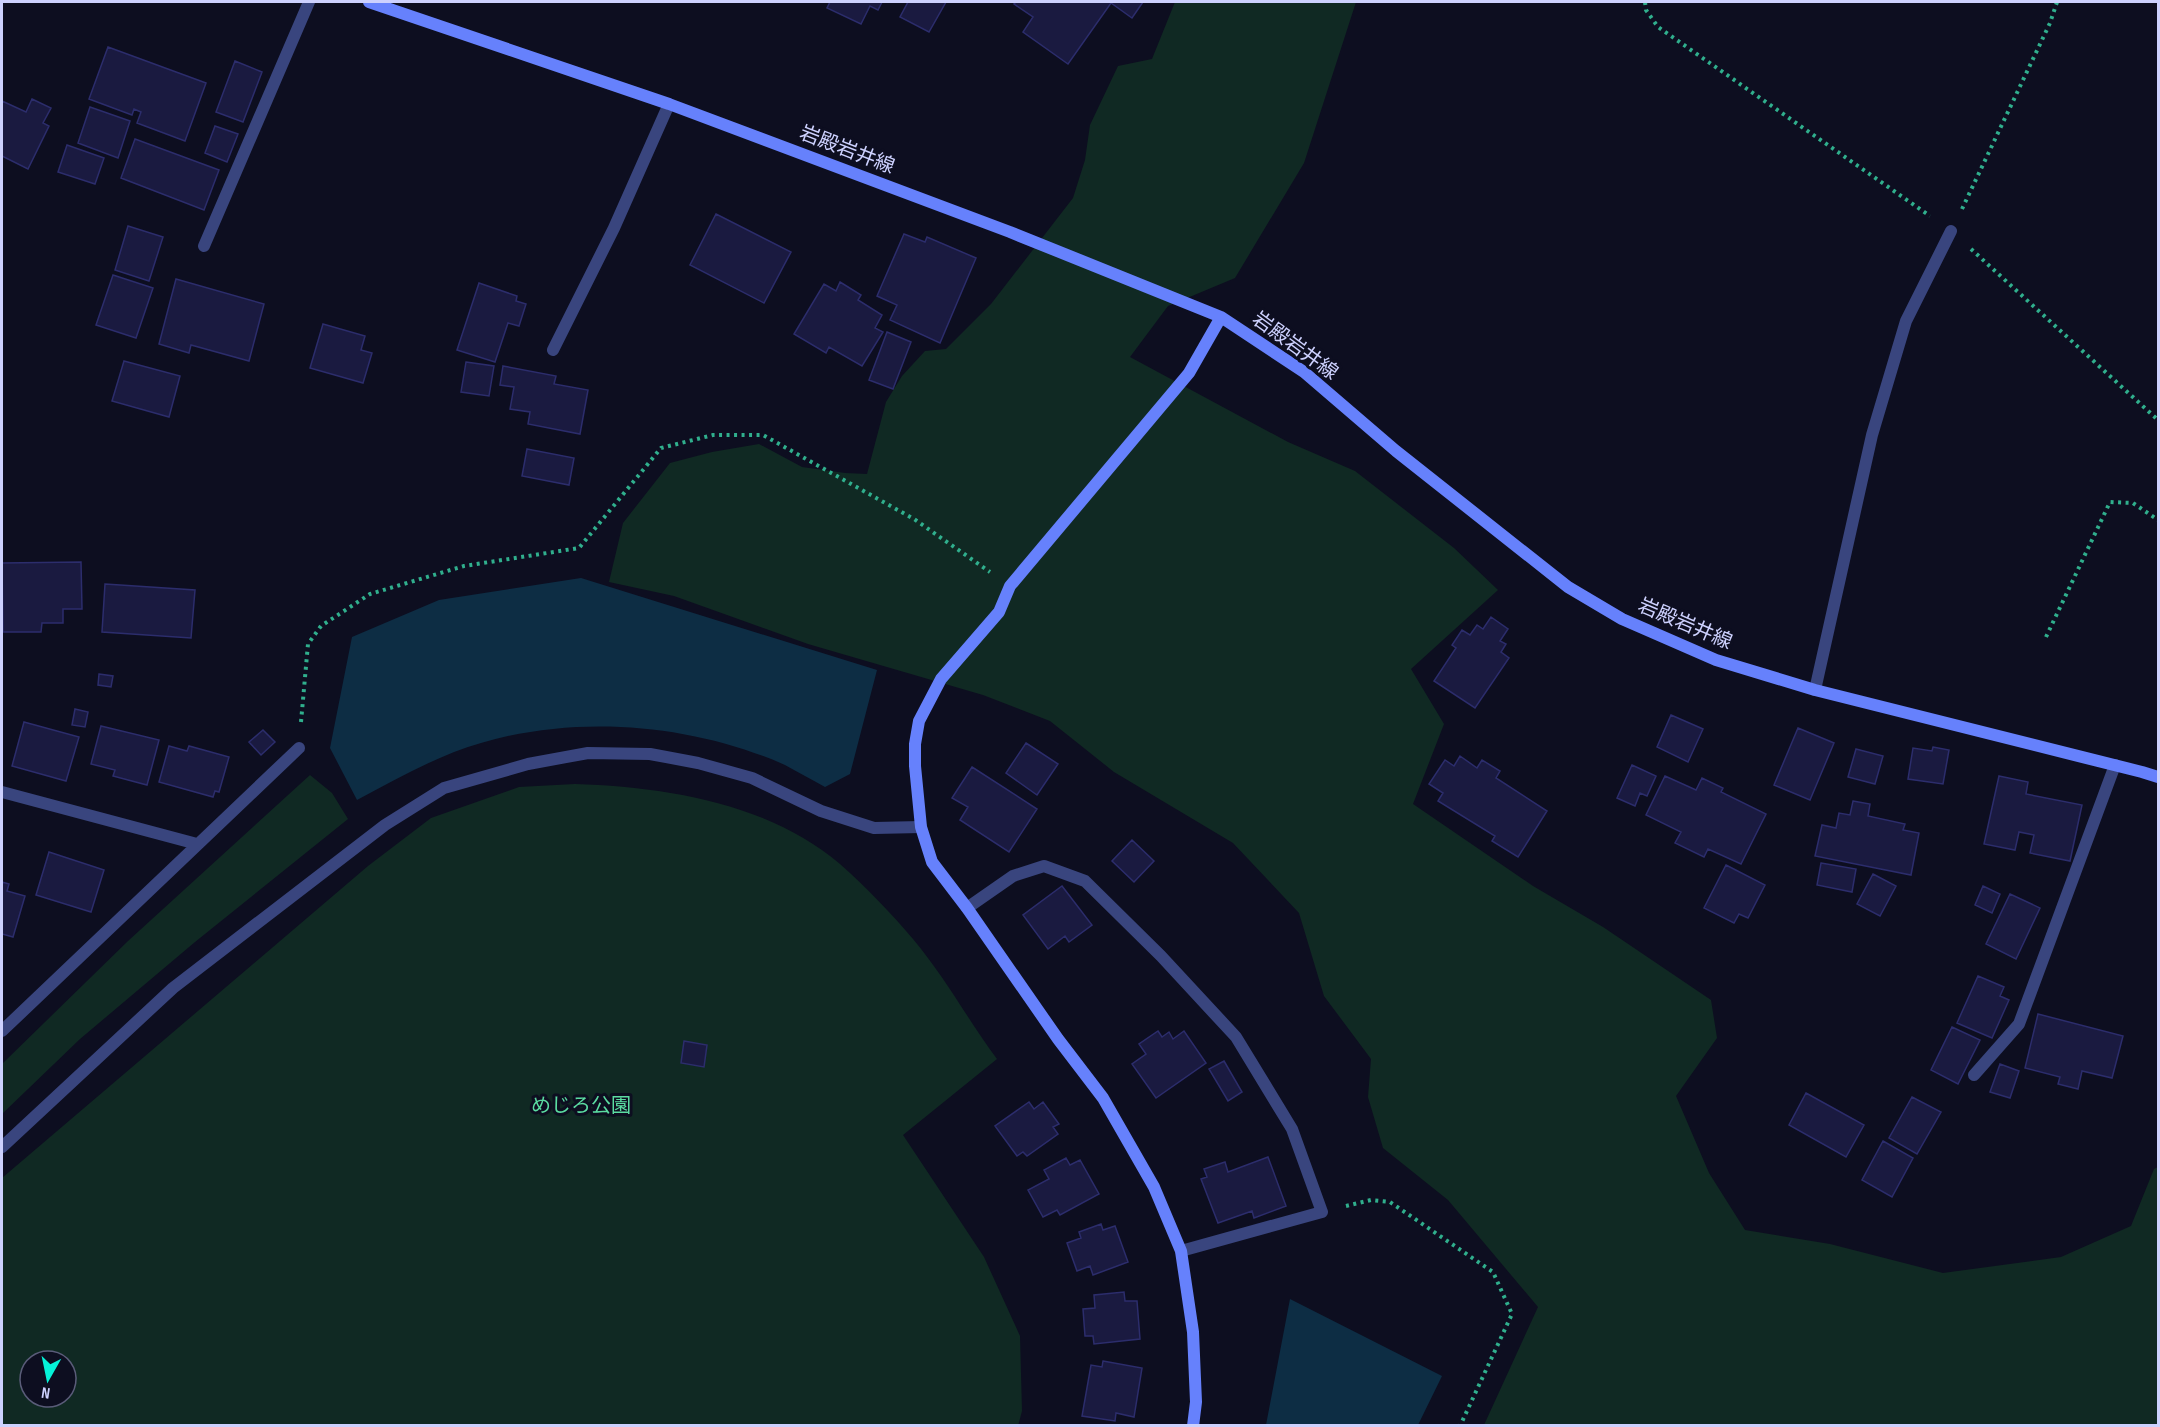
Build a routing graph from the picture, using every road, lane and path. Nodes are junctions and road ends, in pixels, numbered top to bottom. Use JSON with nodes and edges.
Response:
{"nodes":[{"id":1,"x":309,"y":2,"type":"edge"},
{"id":2,"x":369,"y":2,"type":"edge"},
{"id":3,"x":1645,"y":2,"type":"edge"},
{"id":4,"x":2057,"y":2,"type":"edge"},
{"id":5,"x":669,"y":104,"type":"junction"},
{"id":6,"x":1952,"y":231,"type":"junction"},
{"id":7,"x":204,"y":246,"type":"dead end"},
{"id":8,"x":1221,"y":317,"type":"junction"},
{"id":9,"x":553,"y":350,"type":"dead end"},
{"id":10,"x":2158,"y":420,"type":"edge"},
{"id":11,"x":2158,"y":520,"type":"edge"},
{"id":12,"x":1010,"y":586,"type":"junction"},
{"id":13,"x":2046,"y":637,"type":"dead end"},
{"id":14,"x":1815,"y":690,"type":"junction"},
{"id":15,"x":299,"y":748,"type":"joint"},
{"id":16,"x":2115,"y":765,"type":"junction"},
{"id":17,"x":2158,"y":777,"type":"edge"},
{"id":18,"x":2,"y":792,"type":"edge"},
{"id":19,"x":921,"y":827,"type":"junction"},
{"id":20,"x":197,"y":844,"type":"junction"},
{"id":21,"x":967,"y":908,"type":"junction"},
{"id":22,"x":2,"y":1031,"type":"edge"},
{"id":23,"x":1974,"y":1075,"type":"dead end"},
{"id":24,"x":2,"y":1147,"type":"edge"},
{"id":25,"x":1322,"y":1212,"type":"junction"},
{"id":26,"x":1181,"y":1251,"type":"junction"},
{"id":27,"x":1192,"y":1425,"type":"edge"},
{"id":28,"x":1460,"y":1425,"type":"edge"}],
"edges":[{"from":1,"to":7,"type":"street"},
{"from":2,"to":5,"type":"main road","name":"岩殿岩井線"},
{"from":3,"to":6,"type":"path"},
{"from":4,"to":6,"type":"path"},
{"from":5,"to":8,"type":"main road","name":"岩殿岩井線"},
{"from":5,"to":9,"type":"street"},
{"from":6,"to":10,"type":"path"},
{"from":6,"to":14,"type":"street"},
{"from":8,"to":12,"type":"main road"},
{"from":8,"to":14,"type":"main road","name":"岩殿岩井線"},
{"from":11,"to":13,"type":"path"},
{"from":12,"to":15,"type":"path"},
{"from":12,"to":19,"type":"main road"},
{"from":14,"to":16,"type":"main road","name":"岩殿岩井線"},
{"from":15,"to":20,"type":"street"},
{"from":16,"to":17,"type":"main road","name":"岩殿岩井線"},
{"from":16,"to":23,"type":"street"},
{"from":18,"to":20,"type":"street"},
{"from":19,"to":21,"type":"main road"},
{"from":19,"to":24,"type":"street"},
{"from":20,"to":22,"type":"street"},
{"from":21,"to":25,"type":"street"},
{"from":21,"to":26,"type":"main road"},
{"from":25,"to":26,"type":"street"},
{"from":25,"to":28,"type":"path"},
{"from":26,"to":27,"type":"main road"}]}
